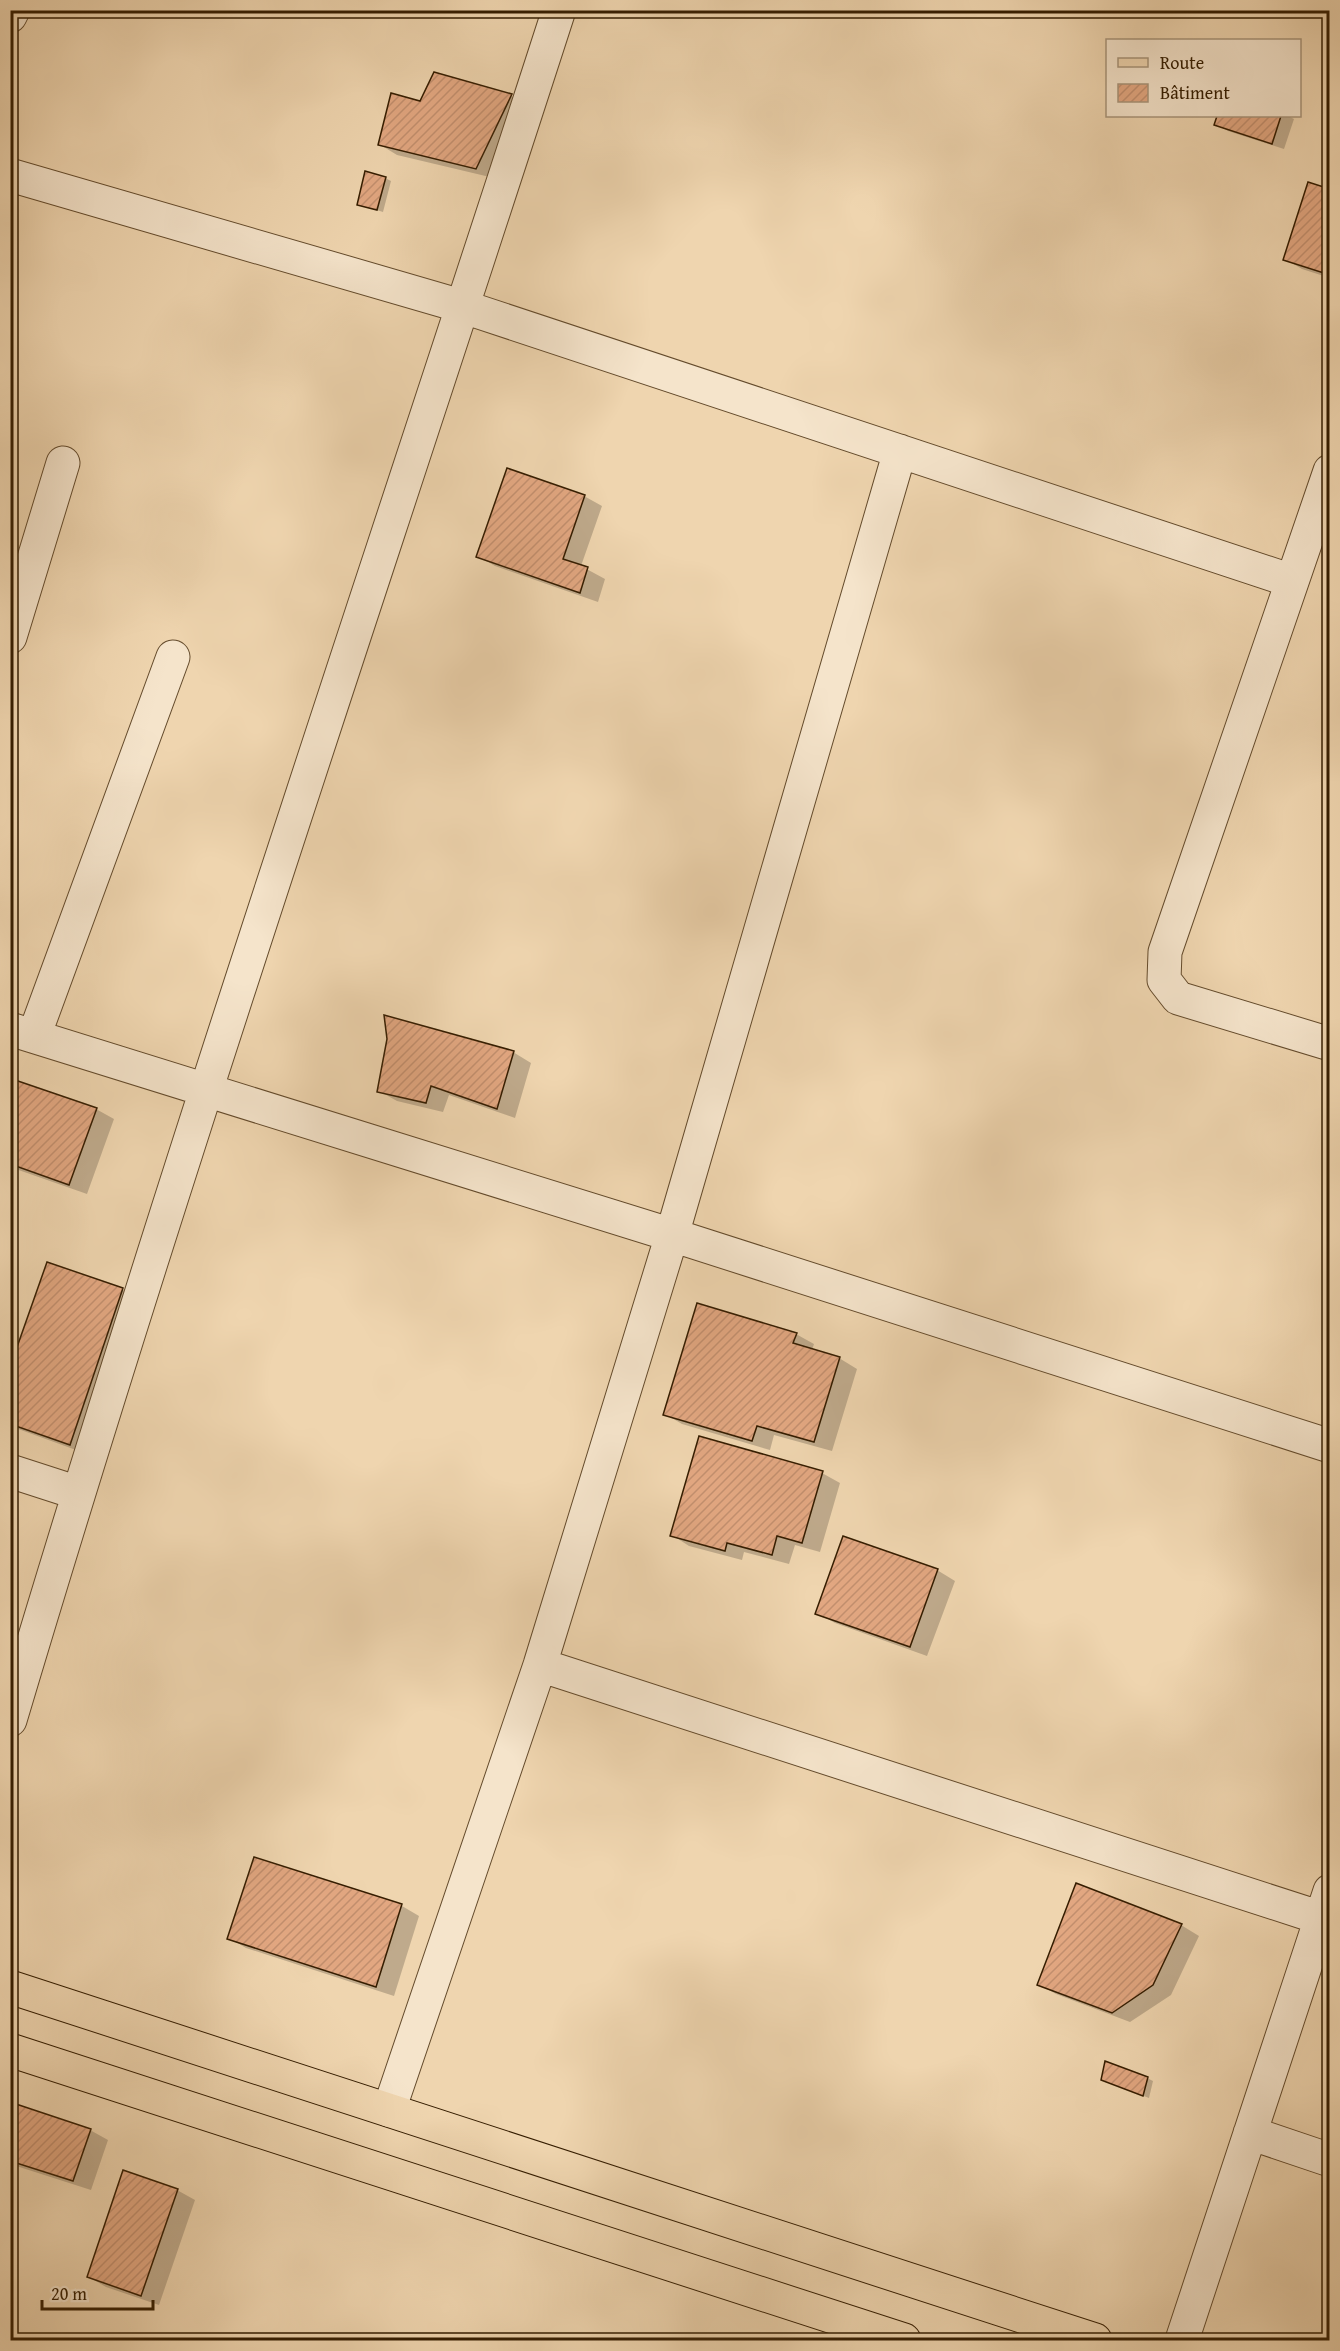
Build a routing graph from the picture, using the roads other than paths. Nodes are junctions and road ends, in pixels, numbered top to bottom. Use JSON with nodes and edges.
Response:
{"nodes":[{"id":1,"x":13,"y":10,"type":"edge"},
{"id":2,"x":559,"y":10,"type":"edge"},
{"id":3,"x":10,"y":16,"type":"edge"},
{"id":4,"x":10,"y":175,"type":"edge"},
{"id":5,"x":461,"y":306,"type":"junction"},
{"id":6,"x":900,"y":451,"type":"junction"},
{"id":7,"x":63,"y":463,"type":"dead end"},
{"id":8,"x":1329,"y":471,"type":"edge"},
{"id":9,"x":1292,"y":580,"type":"junction"},
{"id":10,"x":10,"y":638,"type":"edge"},
{"id":11,"x":172,"y":657,"type":"dead end"},
{"id":12,"x":22,"y":1032,"type":"edge"},
{"id":13,"x":1329,"y":1044,"type":"edge"},
{"id":14,"x":206,"y":1090,"type":"junction"},
{"id":15,"x":672,"y":1234,"type":"junction"},
{"id":16,"x":1329,"y":1446,"type":"edge"},
{"id":17,"x":10,"y":1471,"type":"edge"},
{"id":18,"x":78,"y":1492,"type":"junction"},
{"id":19,"x":540,"y":1665,"type":"junction"},
{"id":20,"x":10,"y":1720,"type":"edge"},
{"id":21,"x":1325,"y":1904,"type":"edge"},
{"id":22,"x":10,"y":1987,"type":"edge"},
{"id":23,"x":10,"y":2050,"type":"edge"},
{"id":24,"x":388,"y":2110,"type":"junction"},
{"id":25,"x":1250,"y":2133,"type":"junction"},
{"id":26,"x":1329,"y":2160,"type":"edge"},
{"id":27,"x":904,"y":2340,"type":"edge"},
{"id":28,"x":1095,"y":2340,"type":"edge"},
{"id":29,"x":1182,"y":2340,"type":"edge"}],
"edges":[{"from":1,"to":3,"type":"street"},
{"from":2,"to":5,"type":"street"},
{"from":4,"to":5,"type":"street"},
{"from":5,"to":6,"type":"street"},
{"from":5,"to":14,"type":"street"},
{"from":6,"to":9,"type":"street"},
{"from":6,"to":15,"type":"street"},
{"from":7,"to":10,"type":"street"},
{"from":8,"to":9,"type":"street"},
{"from":9,"to":13,"type":"street"},
{"from":11,"to":12,"type":"street"},
{"from":12,"to":14,"type":"street"},
{"from":14,"to":15,"type":"street"},
{"from":14,"to":18,"type":"street"},
{"from":15,"to":16,"type":"street"},
{"from":15,"to":19,"type":"street"},
{"from":17,"to":18,"type":"street"},
{"from":18,"to":20,"type":"street"},
{"from":19,"to":21,"type":"street"},
{"from":19,"to":24,"type":"street"},
{"from":21,"to":25,"type":"street"},
{"from":22,"to":24,"type":"main road"},
{"from":23,"to":27,"type":"main road"},
{"from":24,"to":28,"type":"main road"},
{"from":25,"to":26,"type":"street"},
{"from":25,"to":29,"type":"street"}]}
